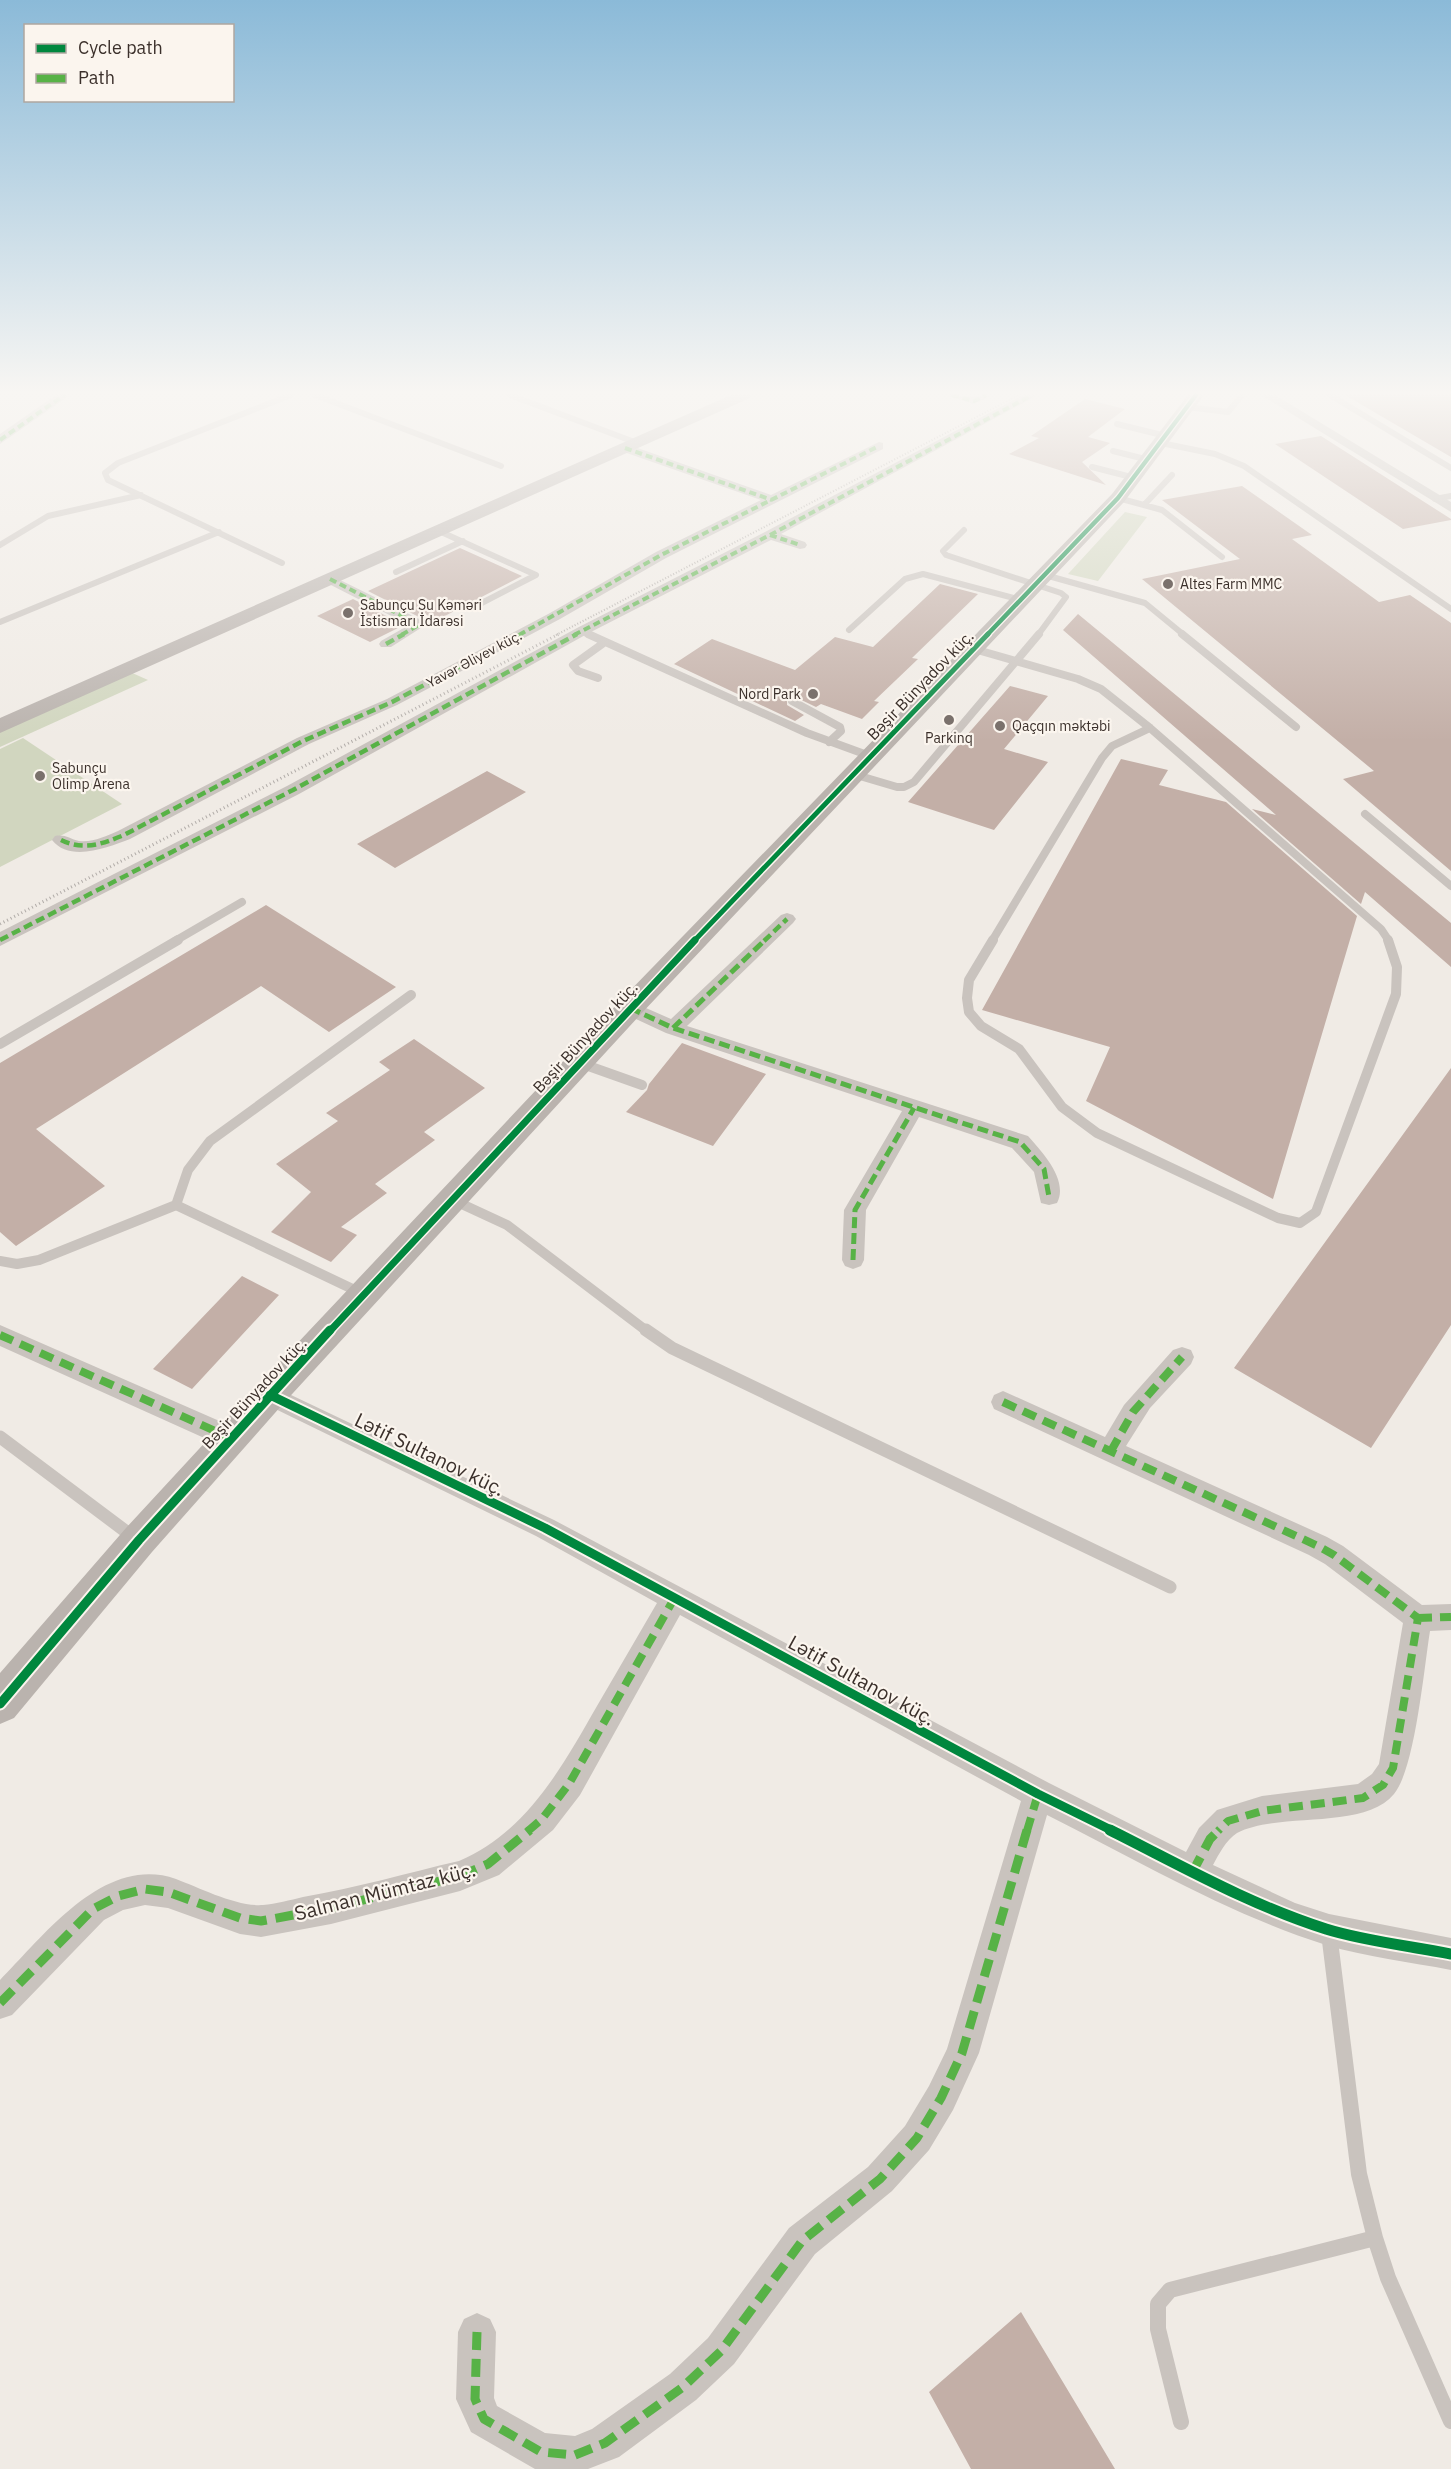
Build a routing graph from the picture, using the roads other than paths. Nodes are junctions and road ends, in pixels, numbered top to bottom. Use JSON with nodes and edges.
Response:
{"nodes":[{"id":1,"x":74,"y":510,"type":"edge"},
{"id":2,"x":173,"y":510,"type":"edge"},
{"id":3,"x":485,"y":510,"type":"edge"},
{"id":4,"x":751,"y":510,"type":"edge"},
{"id":5,"x":816,"y":510,"type":"edge"},
{"id":6,"x":1110,"y":510,"type":"edge"},
{"id":7,"x":1166,"y":510,"type":"edge"},
{"id":8,"x":1308,"y":510,"type":"edge"},
{"id":9,"x":964,"y":530,"type":"dead end"},
{"id":10,"x":439,"y":531,"type":"junction"},
{"id":11,"x":219,"y":532,"type":"junction"},
{"id":12,"x":770,"y":535,"type":"junction"},
{"id":13,"x":463,"y":541,"type":"junction"},
{"id":14,"x":0,"y":545,"type":"edge"},
{"id":15,"x":800,"y":545,"type":"dead end"},
{"id":16,"x":1222,"y":557,"type":"dead end"},
{"id":17,"x":282,"y":563,"type":"dead end"},
{"id":18,"x":396,"y":572,"type":"dead end"},
{"id":19,"x":330,"y":579,"type":"junction"},
{"id":20,"x":1033,"y":587,"type":"junction"},
{"id":21,"x":472,"y":608,"type":"dead end"},
{"id":22,"x":1451,"y":609,"type":"edge"},
{"id":23,"x":0,"y":622,"type":"edge"},
{"id":24,"x":849,"y":630,"type":"dead end"},
{"id":25,"x":582,"y":631,"type":"junction"},
{"id":26,"x":605,"y":642,"type":"junction"},
{"id":27,"x":386,"y":644,"type":"dead end"},
{"id":28,"x":974,"y":649,"type":"junction"},
{"id":29,"x":1017,"y":662,"type":"junction"},
{"id":30,"x":597,"y":678,"type":"dead end"},
{"id":31,"x":792,"y":701,"type":"dead end"},
{"id":32,"x":0,"y":726,"type":"edge"},
{"id":33,"x":1150,"y":728,"type":"junction"},
{"id":34,"x":1296,"y":728,"type":"dead end"},
{"id":35,"x":829,"y":742,"type":"junction"},
{"id":36,"x":862,"y":765,"type":"junction"},
{"id":37,"x":1365,"y":814,"type":"dead end"},
{"id":38,"x":61,"y":840,"type":"dead end"},
{"id":39,"x":1451,"y":886,"type":"edge"},
{"id":40,"x":242,"y":902,"type":"dead end"},
{"id":41,"x":788,"y":919,"type":"dead end"},
{"id":42,"x":0,"y":940,"type":"edge"},
{"id":43,"x":411,"y":995,"type":"dead end"},
{"id":44,"x":630,"y":1008,"type":"junction"},
{"id":45,"x":673,"y":1028,"type":"junction"},
{"id":46,"x":0,"y":1044,"type":"edge"},
{"id":47,"x":580,"y":1062,"type":"junction"},
{"id":48,"x":642,"y":1085,"type":"dead end"},
{"id":49,"x":914,"y":1108,"type":"junction"},
{"id":50,"x":1049,"y":1197,"type":"dead end"},
{"id":51,"x":453,"y":1200,"type":"junction"},
{"id":52,"x":176,"y":1205,"type":"junction"},
{"id":53,"x":853,"y":1260,"type":"dead end"},
{"id":54,"x":0,"y":1262,"type":"edge"},
{"id":55,"x":364,"y":1295,"type":"junction"},
{"id":56,"x":0,"y":1335,"type":"edge"},
{"id":57,"x":1182,"y":1358,"type":"dead end"},
{"id":58,"x":270,"y":1395,"type":"junction"},
{"id":59,"x":1003,"y":1402,"type":"dead end"},
{"id":60,"x":0,"y":1437,"type":"edge"},
{"id":61,"x":231,"y":1438,"type":"junction"},
{"id":62,"x":1111,"y":1451,"type":"junction"},
{"id":63,"x":139,"y":1540,"type":"junction"},
{"id":64,"x":1170,"y":1587,"type":"dead end"},
{"id":65,"x":675,"y":1597,"type":"junction"},
{"id":66,"x":1451,"y":1617,"type":"edge"},
{"id":67,"x":1418,"y":1618,"type":"junction"},
{"id":68,"x":0,"y":1704,"type":"edge"},
{"id":69,"x":1038,"y":1794,"type":"junction"},
{"id":70,"x":1192,"y":1873,"type":"junction"},
{"id":71,"x":1329,"y":1929,"type":"junction"},
{"id":72,"x":1451,"y":1954,"type":"edge"},
{"id":73,"x":0,"y":2003,"type":"edge"},
{"id":74,"x":1375,"y":2238,"type":"junction"},
{"id":75,"x":477,"y":2332,"type":"dead end"},
{"id":76,"x":1451,"y":2421,"type":"edge"},
{"id":77,"x":1180,"y":2422,"type":"dead end"}],
"edges":[{"from":1,"to":14,"type":"lane"},
{"from":2,"to":11,"type":"lane"},
{"from":3,"to":10,"type":"street"},
{"from":4,"to":38,"type":"street","name":"Yavər Əliyev küç."},
{"from":5,"to":12,"type":"street"},
{"from":6,"to":20,"type":"street","name":"Bəşir Bünyadov küç."},
{"from":7,"to":16,"type":"lane"},
{"from":8,"to":22,"type":"lane"},
{"from":9,"to":20,"type":"lane"},
{"from":10,"to":13,"type":"lane"},
{"from":10,"to":19,"type":"street"},
{"from":11,"to":17,"type":"lane"},
{"from":11,"to":23,"type":"lane"},
{"from":12,"to":15,"type":"street"},
{"from":12,"to":25,"type":"street"},
{"from":13,"to":18,"type":"lane"},
{"from":13,"to":21,"type":"lane"},
{"from":19,"to":27,"type":"street"},
{"from":19,"to":32,"type":"street"},
{"from":20,"to":24,"type":"lane"},
{"from":20,"to":28,"type":"street","name":"Bəşir Bünyadov küç."},
{"from":20,"to":29,"type":"lane"},
{"from":20,"to":34,"type":"lane"},
{"from":25,"to":26,"type":"lane"},
{"from":25,"to":42,"type":"street"},
{"from":26,"to":30,"type":"lane"},
{"from":26,"to":35,"type":"lane"},
{"from":28,"to":29,"type":"lane"},
{"from":28,"to":36,"type":"street","name":"Bəşir Bünyadov küç."},
{"from":29,"to":33,"type":"lane"},
{"from":29,"to":36,"type":"lane"},
{"from":31,"to":35,"type":"lane"},
{"from":33,"to":33,"type":"lane"},
{"from":35,"to":36,"type":"lane"},
{"from":36,"to":44,"type":"street","name":"Bəşir Bünyadov küç."},
{"from":37,"to":39,"type":"lane"},
{"from":40,"to":46,"type":"lane"},
{"from":41,"to":45,"type":"street"},
{"from":43,"to":52,"type":"lane"},
{"from":44,"to":45,"type":"street"},
{"from":44,"to":47,"type":"street","name":"Bəşir Bünyadov küç."},
{"from":45,"to":49,"type":"street"},
{"from":47,"to":48,"type":"lane"},
{"from":47,"to":51,"type":"street","name":"Bəşir Bünyadov küç."},
{"from":49,"to":50,"type":"street"},
{"from":49,"to":53,"type":"street"},
{"from":51,"to":55,"type":"street","name":"Bəşir Bünyadov küç."},
{"from":51,"to":64,"type":"lane"},
{"from":52,"to":54,"type":"lane"},
{"from":52,"to":55,"type":"lane"},
{"from":55,"to":58,"type":"street","name":"Bəşir Bünyadov küç."},
{"from":56,"to":61,"type":"street"},
{"from":57,"to":62,"type":"street"},
{"from":58,"to":61,"type":"street","name":"Bəşir Bünyadov küç."},
{"from":58,"to":65,"type":"street","name":"Lətif Sultanov küç."},
{"from":59,"to":62,"type":"street"},
{"from":60,"to":63,"type":"lane"},
{"from":61,"to":63,"type":"street","name":"Bəşir Bünyadov küç."},
{"from":62,"to":67,"type":"street"},
{"from":63,"to":68,"type":"street","name":"Bəşir Bünyadov küç."},
{"from":65,"to":69,"type":"street","name":"Lətif Sultanov küç."},
{"from":65,"to":73,"type":"street","name":"Salman Mümtaz küç."},
{"from":66,"to":67,"type":"street"},
{"from":67,"to":70,"type":"street"},
{"from":69,"to":70,"type":"street","name":"Lətif Sultanov küç."},
{"from":69,"to":75,"type":"street"},
{"from":70,"to":71,"type":"street","name":"Lətif Sultanov küç."},
{"from":71,"to":72,"type":"street","name":"Lətif Sultanov küç."},
{"from":71,"to":74,"type":"lane"},
{"from":74,"to":76,"type":"lane"},
{"from":74,"to":77,"type":"lane"}]}
